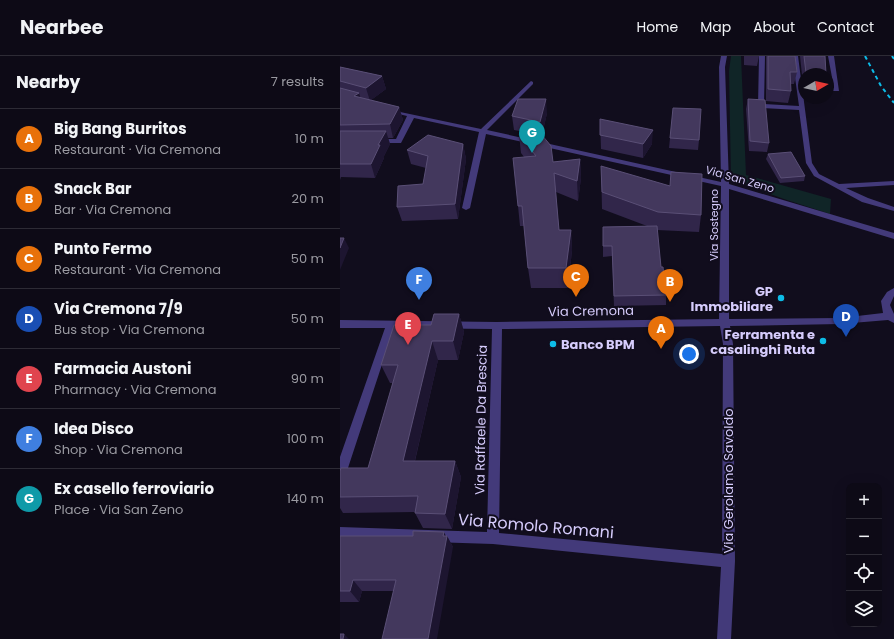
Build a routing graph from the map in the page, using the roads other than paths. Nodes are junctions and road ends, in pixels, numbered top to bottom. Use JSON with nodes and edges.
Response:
{"nodes":[{"id":1,"x":724,"y":56,"type":"edge"},
{"id":2,"x":762,"y":56,"type":"edge"},
{"id":3,"x":795,"y":56,"type":"edge"},
{"id":4,"x":831,"y":56,"type":"edge"},
{"id":5,"x":833,"y":68,"type":"edge"},
{"id":6,"x":798,"y":72,"type":"edge"},
{"id":7,"x":834,"y":73,"type":"edge"},
{"id":8,"x":531,"y":83,"type":"dead end"},
{"id":9,"x":834,"y":90,"type":"edge"},
{"id":10,"x":801,"y":104,"type":"edge"},
{"id":11,"x":382,"y":108,"type":"edge"},
{"id":12,"x":801,"y":108,"type":"junction"},
{"id":13,"x":410,"y":116,"type":"junction"},
{"id":14,"x":484,"y":130,"type":"junction"},
{"id":15,"x":369,"y":141,"type":"edge"},
{"id":16,"x":894,"y":183,"type":"edge"},
{"id":17,"x":725,"y":185,"type":"junction"},
{"id":18,"x":837,"y":186,"type":"junction"},
{"id":19,"x":466,"y":208,"type":"dead end"},
{"id":20,"x":894,"y":209,"type":"edge"},
{"id":21,"x":894,"y":236,"type":"edge"},
{"id":22,"x":894,"y":291,"type":"edge"},
{"id":23,"x":892,"y":318,"type":"edge"},
{"id":24,"x":724,"y":322,"type":"junction"},
{"id":25,"x":340,"y":324,"type":"edge"},
{"id":26,"x":391,"y":324,"type":"junction"},
{"id":27,"x":496,"y":326,"type":"junction"},
{"id":28,"x":340,"y":474,"type":"edge"},
{"id":29,"x":340,"y":533,"type":"edge"},
{"id":30,"x":493,"y":538,"type":"junction"},
{"id":31,"x":728,"y":561,"type":"junction"},
{"id":32,"x":724,"y":639,"type":"edge"}],
"edges":[{"from":1,"to":17,"type":"street","name":"Via Sostegno"},
{"from":2,"to":12,"type":"lane"},
{"from":3,"to":6,"type":"lane"},
{"from":4,"to":5,"type":"lane"},
{"from":7,"to":9,"type":"lane"},
{"from":8,"to":14,"type":"street"},
{"from":10,"to":12,"type":"lane"},
{"from":11,"to":13,"type":"street","name":"Via San Zeno"},
{"from":12,"to":18,"type":"lane"},
{"from":13,"to":14,"type":"street","name":"Via San Zeno"},
{"from":13,"to":15,"type":"street"},
{"from":14,"to":17,"type":"street","name":"Via San Zeno"},
{"from":14,"to":19,"type":"street"},
{"from":16,"to":18,"type":"lane"},
{"from":17,"to":21,"type":"street","name":"Via San Zeno"},
{"from":17,"to":24,"type":"street","name":"Via Sostegno"},
{"from":18,"to":20,"type":"lane"},
{"from":22,"to":23,"type":"street","name":"Via Cremona"},
{"from":23,"to":24,"type":"street","name":"Via Cremona"},
{"from":24,"to":27,"type":"street","name":"Via Cremona"},
{"from":24,"to":31,"type":"street","name":"Via Gerolamo Savoldo"},
{"from":25,"to":26,"type":"street","name":"Via Cremona"},
{"from":26,"to":27,"type":"street","name":"Via Cremona"},
{"from":26,"to":28,"type":"street"},
{"from":27,"to":30,"type":"street","name":"Via Raffaele Da Brescia"},
{"from":29,"to":30,"type":"street","name":"Via Romolo Romani"},
{"from":30,"to":31,"type":"street","name":"Via Romolo Romani"},
{"from":31,"to":32,"type":"street","name":"Via Gerolamo Savoldo"}]}
